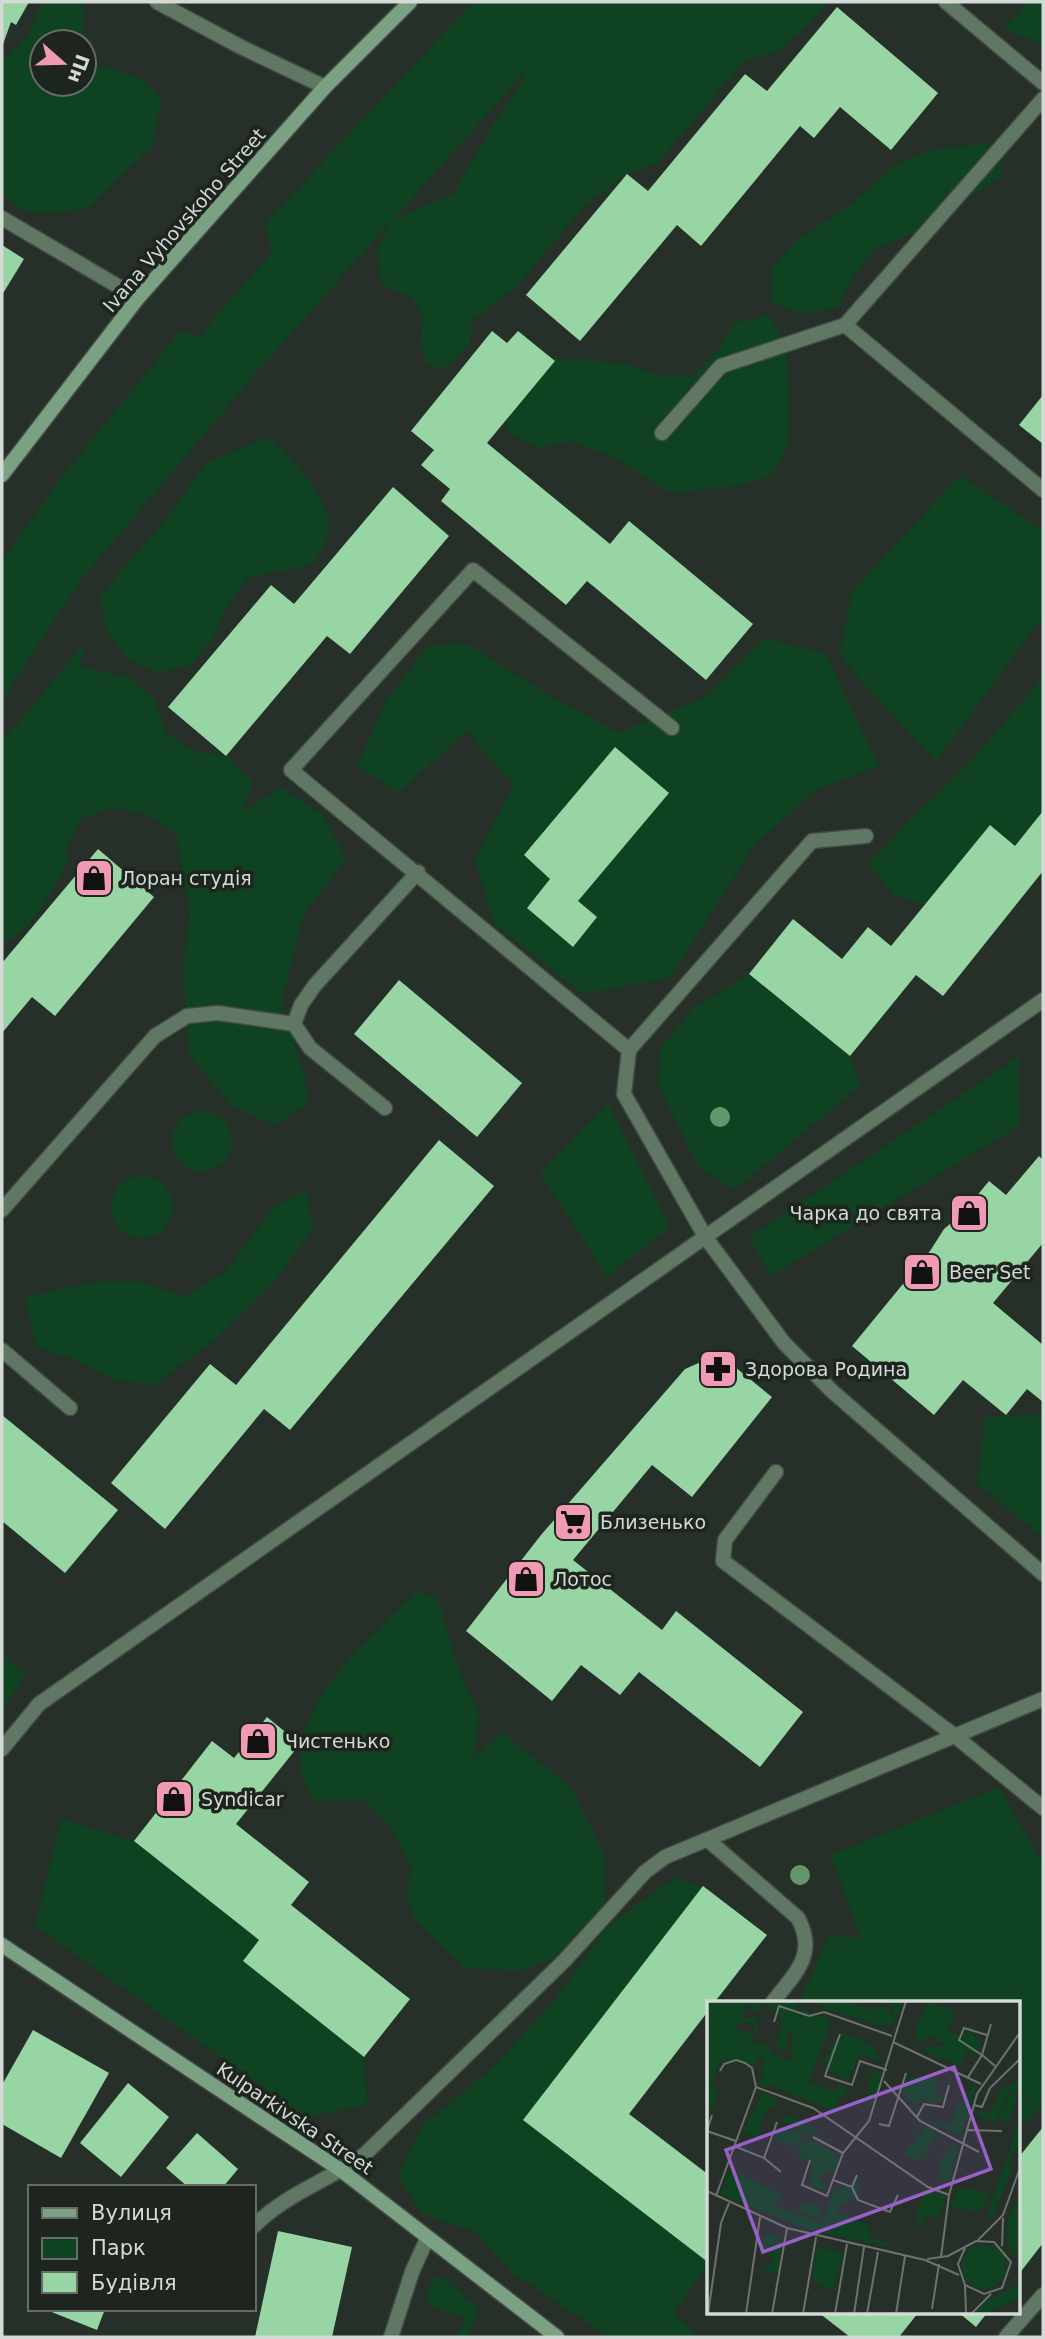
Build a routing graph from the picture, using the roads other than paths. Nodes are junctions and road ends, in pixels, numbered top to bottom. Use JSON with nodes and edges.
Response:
{"nodes":[{"id":1,"x":157,"y":2,"type":"edge"},
{"id":2,"x":410,"y":2,"type":"edge"},
{"id":3,"x":946,"y":2,"type":"edge"},
{"id":4,"x":1043,"y":83,"type":"edge"},
{"id":5,"x":325,"y":87,"type":"junction"},
{"id":6,"x":1043,"y":99,"type":"edge"},
{"id":7,"x":2,"y":218,"type":"edge"},
{"id":8,"x":138,"y":298,"type":"junction"},
{"id":9,"x":845,"y":325,"type":"junction"},
{"id":10,"x":662,"y":433,"type":"dead end"},
{"id":11,"x":2,"y":475,"type":"edge"},
{"id":12,"x":1043,"y":490,"type":"edge"},
{"id":13,"x":672,"y":728,"type":"dead end"},
{"id":14,"x":866,"y":836,"type":"dead end"},
{"id":15,"x":418,"y":872,"type":"junction"},
{"id":16,"x":1043,"y":1000,"type":"edge"},
{"id":17,"x":294,"y":1024,"type":"junction"},
{"id":18,"x":628,"y":1050,"type":"junction"},
{"id":19,"x":385,"y":1108,"type":"dead end"},
{"id":20,"x":2,"y":1210,"type":"edge"},
{"id":21,"x":706,"y":1238,"type":"junction"},
{"id":22,"x":2,"y":1350,"type":"edge"},
{"id":23,"x":70,"y":1408,"type":"dead end"},
{"id":24,"x":776,"y":1472,"type":"dead end"},
{"id":25,"x":1043,"y":1574,"type":"edge"},
{"id":26,"x":1043,"y":1699,"type":"edge"},
{"id":27,"x":955,"y":1736,"type":"junction"},
{"id":28,"x":2,"y":1749,"type":"edge"},
{"id":29,"x":1043,"y":1808,"type":"edge"},
{"id":30,"x":708,"y":1840,"type":"junction"},
{"id":31,"x":2,"y":1945,"type":"edge"},
{"id":32,"x":774,"y":2001,"type":"edge"},
{"id":33,"x":342,"y":2171,"type":"junction"},
{"id":34,"x":256,"y":2224,"type":"edge"},
{"id":35,"x":427,"y":2239,"type":"junction"},
{"id":36,"x":1043,"y":2295,"type":"edge"},
{"id":37,"x":391,"y":2337,"type":"edge"},
{"id":38,"x":557,"y":2337,"type":"edge"},
{"id":39,"x":1006,"y":2337,"type":"edge"}],
"edges":[{"from":1,"to":5,"type":"street"},
{"from":2,"to":5,"type":"street","name":"Ivana Vyhovskoho Street"},
{"from":3,"to":4,"type":"street"},
{"from":5,"to":8,"type":"street","name":"Ivana Vyhovskoho Street"},
{"from":6,"to":9,"type":"street"},
{"from":7,"to":8,"type":"street"},
{"from":8,"to":11,"type":"street","name":"Ivana Vyhovskoho Street"},
{"from":9,"to":10,"type":"street"},
{"from":9,"to":12,"type":"street"},
{"from":13,"to":15,"type":"street"},
{"from":14,"to":18,"type":"street"},
{"from":15,"to":17,"type":"street"},
{"from":15,"to":18,"type":"street"},
{"from":16,"to":21,"type":"street"},
{"from":17,"to":19,"type":"street"},
{"from":17,"to":20,"type":"street"},
{"from":18,"to":21,"type":"street"},
{"from":21,"to":25,"type":"street"},
{"from":21,"to":28,"type":"street"},
{"from":22,"to":23,"type":"street"},
{"from":24,"to":27,"type":"street"},
{"from":26,"to":27,"type":"street"},
{"from":27,"to":29,"type":"street"},
{"from":27,"to":30,"type":"street"},
{"from":30,"to":32,"type":"street"},
{"from":30,"to":33,"type":"street"},
{"from":31,"to":33,"type":"street","name":"Kulparkivska Street"},
{"from":33,"to":34,"type":"street"},
{"from":33,"to":35,"type":"street","name":"Kulparkivska Street"},
{"from":35,"to":37,"type":"street"},
{"from":35,"to":38,"type":"street","name":"Kulparkivska Street"},
{"from":36,"to":39,"type":"street"}]}
